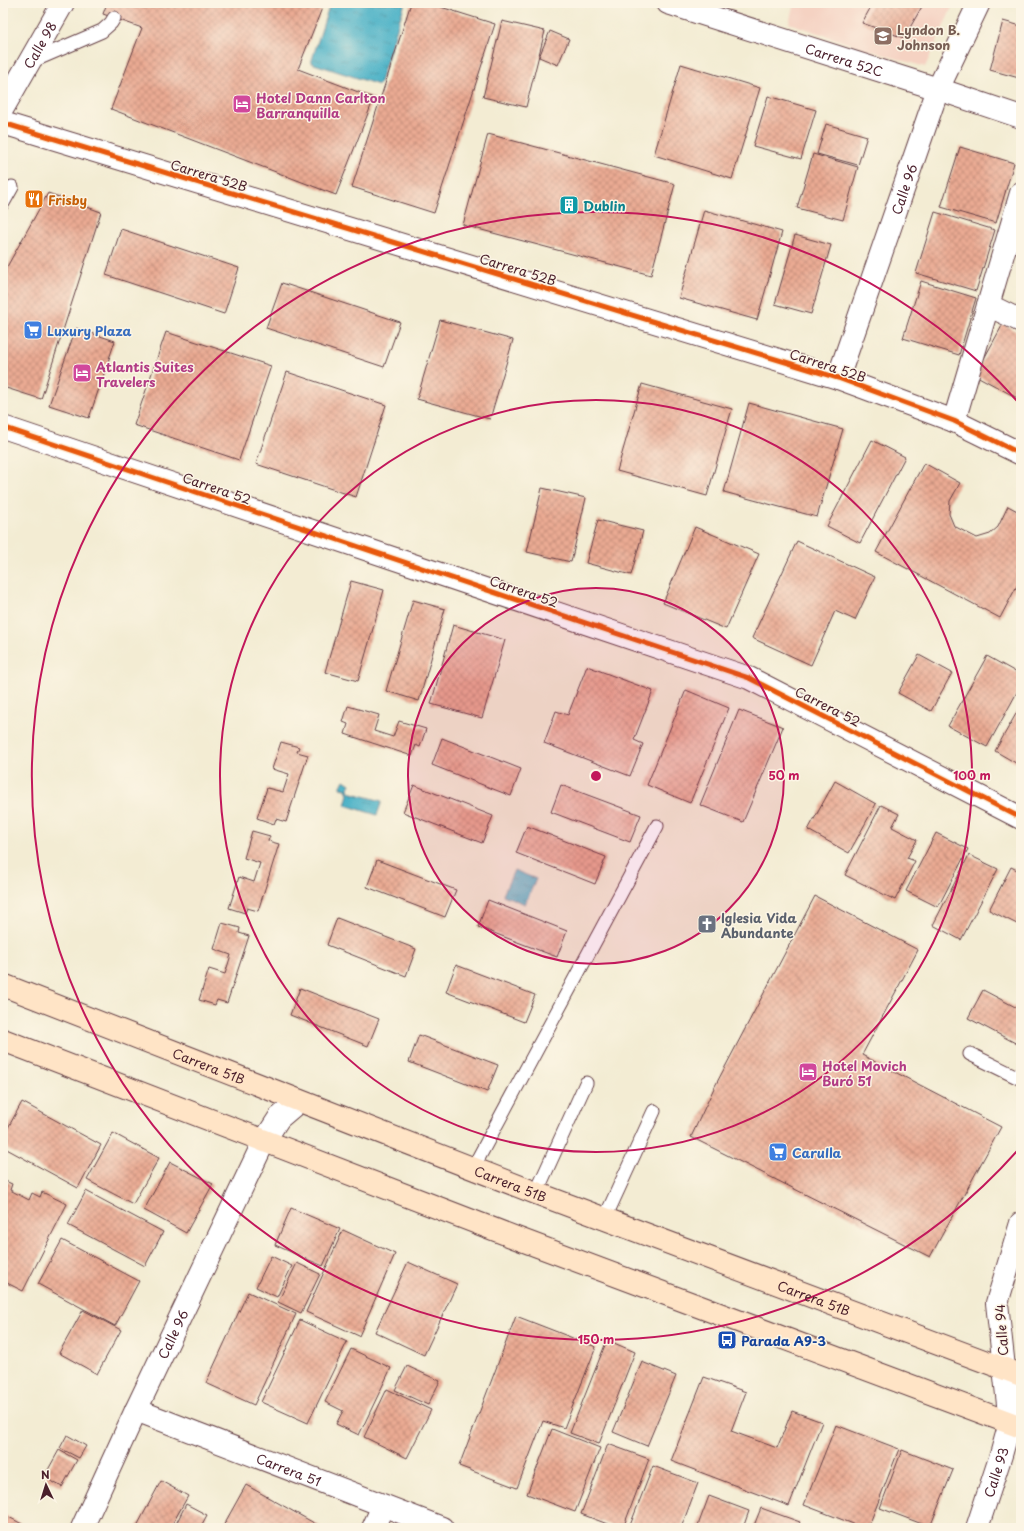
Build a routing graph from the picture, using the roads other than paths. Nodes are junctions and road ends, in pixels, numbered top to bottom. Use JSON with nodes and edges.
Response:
{"nodes":[{"id":1,"x":63,"y":3,"type":"edge"},
{"id":2,"x":668,"y":3,"type":"edge"},
{"id":3,"x":978,"y":3,"type":"edge"},
{"id":4,"x":114,"y":18,"type":"dead end"},
{"id":5,"x":28,"y":63,"type":"junction"},
{"id":6,"x":938,"y":88,"type":"junction"},
{"id":7,"x":3,"y":108,"type":"edge"},
{"id":8,"x":1021,"y":117,"type":"edge"},
{"id":9,"x":3,"y":123,"type":"edge"},
{"id":10,"x":12,"y":187,"type":"dead end"},
{"id":11,"x":1021,"y":193,"type":"edge"},
{"id":12,"x":3,"y":203,"type":"edge"},
{"id":13,"x":1015,"y":238,"type":"edge"},
{"id":14,"x":988,"y":305,"type":"junction"},
{"id":15,"x":1021,"y":321,"type":"edge"},
{"id":16,"x":838,"y":378,"type":"junction"},
{"id":17,"x":954,"y":421,"type":"junction"},
{"id":18,"x":3,"y":427,"type":"edge"},
{"id":19,"x":1021,"y":454,"type":"edge"},
{"id":20,"x":1021,"y":818,"type":"edge"},
{"id":21,"x":657,"y":826,"type":"dead end"},
{"id":22,"x":3,"y":985,"type":"edge"},
{"id":23,"x":4,"y":1043,"type":"edge"},
{"id":24,"x":970,"y":1054,"type":"dead end"},
{"id":25,"x":1021,"y":1079,"type":"edge"},
{"id":26,"x":586,"y":1083,"type":"dead end"},
{"id":27,"x":298,"y":1101,"type":"junction"},
{"id":28,"x":654,"y":1111,"type":"dead end"},
{"id":29,"x":264,"y":1141,"type":"junction"},
{"id":30,"x":473,"y":1168,"type":"junction"},
{"id":31,"x":536,"y":1193,"type":"junction"},
{"id":32,"x":605,"y":1218,"type":"junction"},
{"id":33,"x":1021,"y":1224,"type":"edge"},
{"id":34,"x":1012,"y":1371,"type":"edge"},
{"id":35,"x":136,"y":1410,"type":"junction"},
{"id":36,"x":1015,"y":1425,"type":"edge"},
{"id":37,"x":383,"y":1506,"type":"junction"},
{"id":38,"x":82,"y":1528,"type":"edge"},
{"id":39,"x":373,"y":1528,"type":"edge"},
{"id":40,"x":442,"y":1528,"type":"edge"},
{"id":41,"x":977,"y":1528,"type":"edge"}],
"edges":[{"from":1,"to":5,"type":"street","name":"Calle 98"},
{"from":2,"to":6,"type":"street","name":"Carrera 52C"},
{"from":3,"to":6,"type":"street","name":"Calle 96"},
{"from":4,"to":5,"type":"lane"},
{"from":5,"to":7,"type":"street","name":"Calle 98"},
{"from":6,"to":8,"type":"street","name":"Carrera 52C"},
{"from":6,"to":16,"type":"street","name":"Calle 96"},
{"from":9,"to":16,"type":"street","name":"Carrera 52B"},
{"from":10,"to":12,"type":"lane"},
{"from":11,"to":13,"type":"street"},
{"from":13,"to":14,"type":"street"},
{"from":14,"to":15,"type":"street"},
{"from":14,"to":17,"type":"street"},
{"from":16,"to":17,"type":"street","name":"Carrera 52B"},
{"from":17,"to":19,"type":"street","name":"Carrera 52B"},
{"from":18,"to":20,"type":"street","name":"Carrera 52"},
{"from":21,"to":30,"type":"lane"},
{"from":22,"to":27,"type":"main road","name":"Carrera 51B"},
{"from":23,"to":29,"type":"main road"},
{"from":24,"to":25,"type":"lane"},
{"from":26,"to":31,"type":"lane"},
{"from":27,"to":29,"type":"street","name":"Calle 96"},
{"from":27,"to":30,"type":"main road","name":"Carrera 51B"},
{"from":28,"to":32,"type":"lane"},
{"from":29,"to":35,"type":"street","name":"Calle 96"},
{"from":29,"to":36,"type":"main road"},
{"from":30,"to":31,"type":"main road","name":"Carrera 51B"},
{"from":31,"to":32,"type":"main road","name":"Carrera 51B"},
{"from":32,"to":34,"type":"main road","name":"Carrera 51B"},
{"from":33,"to":34,"type":"street","name":"Calle 94"},
{"from":34,"to":36,"type":"street","name":"Calle 93"},
{"from":35,"to":37,"type":"street","name":"Carrera 51"},
{"from":35,"to":38,"type":"street","name":"Calle 96"},
{"from":36,"to":41,"type":"street","name":"Calle 93"},
{"from":37,"to":39,"type":"street"},
{"from":37,"to":40,"type":"street","name":"Carrera 51"}]}
